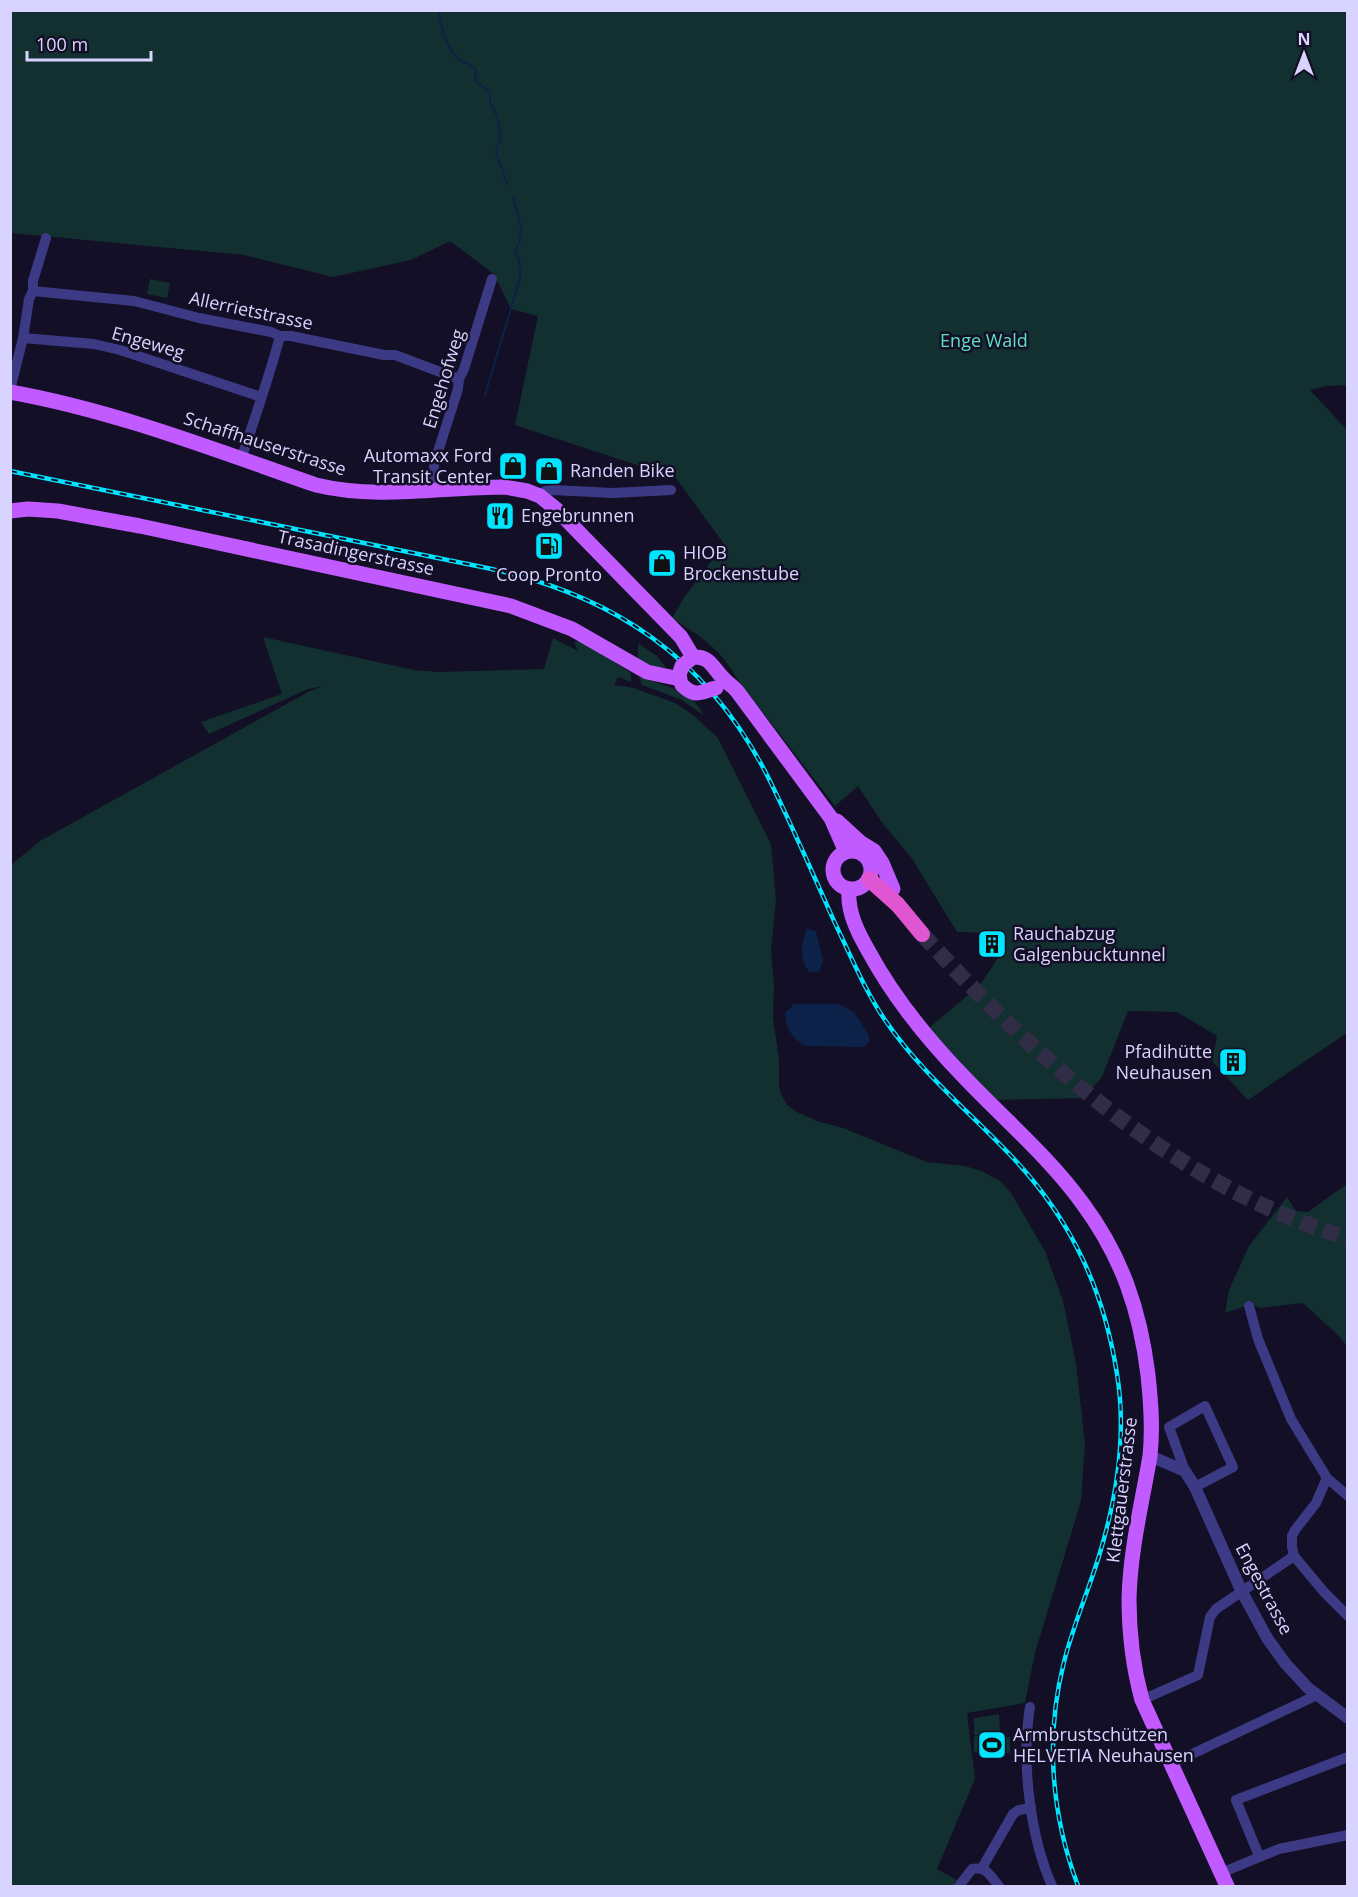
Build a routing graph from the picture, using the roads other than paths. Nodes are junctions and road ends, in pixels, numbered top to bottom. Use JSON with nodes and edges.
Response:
{"nodes":[{"id":1,"x":46,"y":238,"type":"dead end"},
{"id":2,"x":492,"y":279,"type":"dead end"},
{"id":3,"x":33,"y":291,"type":"junction"},
{"id":4,"x":280,"y":336,"type":"junction"},
{"id":5,"x":23,"y":338,"type":"junction"},
{"id":6,"x":459,"y":379,"type":"junction"},
{"id":7,"x":10,"y":391,"type":"edge"},
{"id":8,"x":261,"y":396,"type":"junction"},
{"id":9,"x":241,"y":459,"type":"junction"},
{"id":10,"x":434,"y":490,"type":"junction"},
{"id":11,"x":671,"y":490,"type":"dead end"},
{"id":12,"x":540,"y":496,"type":"junction"},
{"id":13,"x":10,"y":511,"type":"edge"},
{"id":14,"x":696,"y":657,"type":"junction"},
{"id":15,"x":680,"y":679,"type":"junction"},
{"id":16,"x":717,"y":681,"type":"junction"},
{"id":17,"x":754,"y":715,"type":"junction"},
{"id":18,"x":831,"y":818,"type":"junction"},
{"id":19,"x":846,"y":852,"type":"junction"},
{"id":20,"x":869,"y":879,"type":"junction"},
{"id":21,"x":849,"y":889,"type":"junction"},
{"id":22,"x":892,"y":889,"type":"joint"},
{"id":23,"x":898,"y":905,"type":"junction"},
{"id":24,"x":922,"y":934,"type":"tunnel mouth"},
{"id":25,"x":1249,"y":1306,"type":"dead end"},
{"id":26,"x":1150,"y":1456,"type":"junction"},
{"id":27,"x":1185,"y":1471,"type":"junction"},
{"id":28,"x":1327,"y":1478,"type":"junction"},
{"id":29,"x":1196,"y":1486,"type":"junction"},
{"id":30,"x":1347,"y":1496,"type":"edge"},
{"id":31,"x":1294,"y":1556,"type":"junction"},
{"id":32,"x":1241,"y":1590,"type":"junction"},
{"id":33,"x":1347,"y":1616,"type":"edge"},
{"id":34,"x":1317,"y":1695,"type":"junction"},
{"id":35,"x":1142,"y":1700,"type":"junction"},
{"id":36,"x":1030,"y":1707,"type":"dead end"},
{"id":37,"x":1347,"y":1718,"type":"edge"},
{"id":38,"x":1347,"y":1757,"type":"edge"},
{"id":39,"x":1171,"y":1764,"type":"junction"},
{"id":40,"x":1031,"y":1808,"type":"junction"},
{"id":41,"x":1347,"y":1835,"type":"edge"},
{"id":42,"x":1260,"y":1856,"type":"junction"},
{"id":43,"x":982,"y":1868,"type":"junction"},
{"id":44,"x":1224,"y":1880,"type":"edge"},
{"id":45,"x":959,"y":1887,"type":"edge"},
{"id":46,"x":999,"y":1887,"type":"edge"},
{"id":47,"x":1052,"y":1887,"type":"edge"}],
"edges":[{"from":1,"to":3,"type":"street"},
{"from":2,"to":6,"type":"street","name":"Engehofweg"},
{"from":3,"to":4,"type":"street","name":"Allerrietstrasse"},
{"from":3,"to":5,"type":"street"},
{"from":4,"to":6,"type":"street","name":"Allerrietstrasse"},
{"from":4,"to":8,"type":"street"},
{"from":5,"to":7,"type":"street"},
{"from":5,"to":8,"type":"street","name":"Engeweg"},
{"from":6,"to":10,"type":"street","name":"Engehofweg"},
{"from":7,"to":9,"type":"main road","name":"Schaffhauserstrasse"},
{"from":8,"to":9,"type":"street"},
{"from":9,"to":10,"type":"main road","name":"Schaffhauserstrasse"},
{"from":10,"to":12,"type":"main road","name":"Schaffhauserstrasse"},
{"from":11,"to":12,"type":"street"},
{"from":12,"to":14,"type":"main road","name":"Schaffhauserstrasse"},
{"from":13,"to":15,"type":"main road","name":"Trasadingerstrasse"},
{"from":14,"to":15,"type":"main road","bridge":true},
{"from":14,"to":16,"type":"main road"},
{"from":15,"to":16,"type":"main road","bridge":true},
{"from":16,"to":17,"type":"main road"},
{"from":16,"to":17,"type":"main road"},
{"from":17,"to":18,"type":"main road"},
{"from":18,"to":19,"type":"main road"},
{"from":18,"to":22,"type":"main road"},
{"from":19,"to":20,"type":"main road"},
{"from":19,"to":21,"type":"main road"},
{"from":20,"to":21,"type":"main road"},
{"from":20,"to":23,"type":"highway"},
{"from":21,"to":26,"type":"main road","name":"Klettgauerstrasse"},
{"from":22,"to":23,"type":"highway"},
{"from":23,"to":24,"type":"highway"},
{"from":25,"to":28,"type":"street"},
{"from":26,"to":27,"type":"street","name":"Engestrasse"},
{"from":26,"to":35,"type":"main road","name":"Klettgauerstrasse"},
{"from":27,"to":29,"type":"street","name":"Engestrasse"},
{"from":27,"to":29,"type":"street","name":"Engestrasse"},
{"from":28,"to":30,"type":"street"},
{"from":28,"to":31,"type":"street"},
{"from":29,"to":32,"type":"street","name":"Engestrasse"},
{"from":31,"to":32,"type":"street"},
{"from":31,"to":33,"type":"street"},
{"from":32,"to":34,"type":"street","name":"Engestrasse"},
{"from":32,"to":35,"type":"street"},
{"from":34,"to":37,"type":"street","name":"Engestrasse"},
{"from":34,"to":39,"type":"street"},
{"from":35,"to":39,"type":"main road","name":"Klettgauerstrasse"},
{"from":36,"to":40,"type":"street"},
{"from":38,"to":42,"type":"street"},
{"from":39,"to":44,"type":"main road","name":"Klettgauerstrasse"},
{"from":40,"to":43,"type":"street"},
{"from":40,"to":47,"type":"street"},
{"from":41,"to":42,"type":"street"},
{"from":42,"to":44,"type":"street"},
{"from":43,"to":45,"type":"street"},
{"from":43,"to":46,"type":"street"}]}
